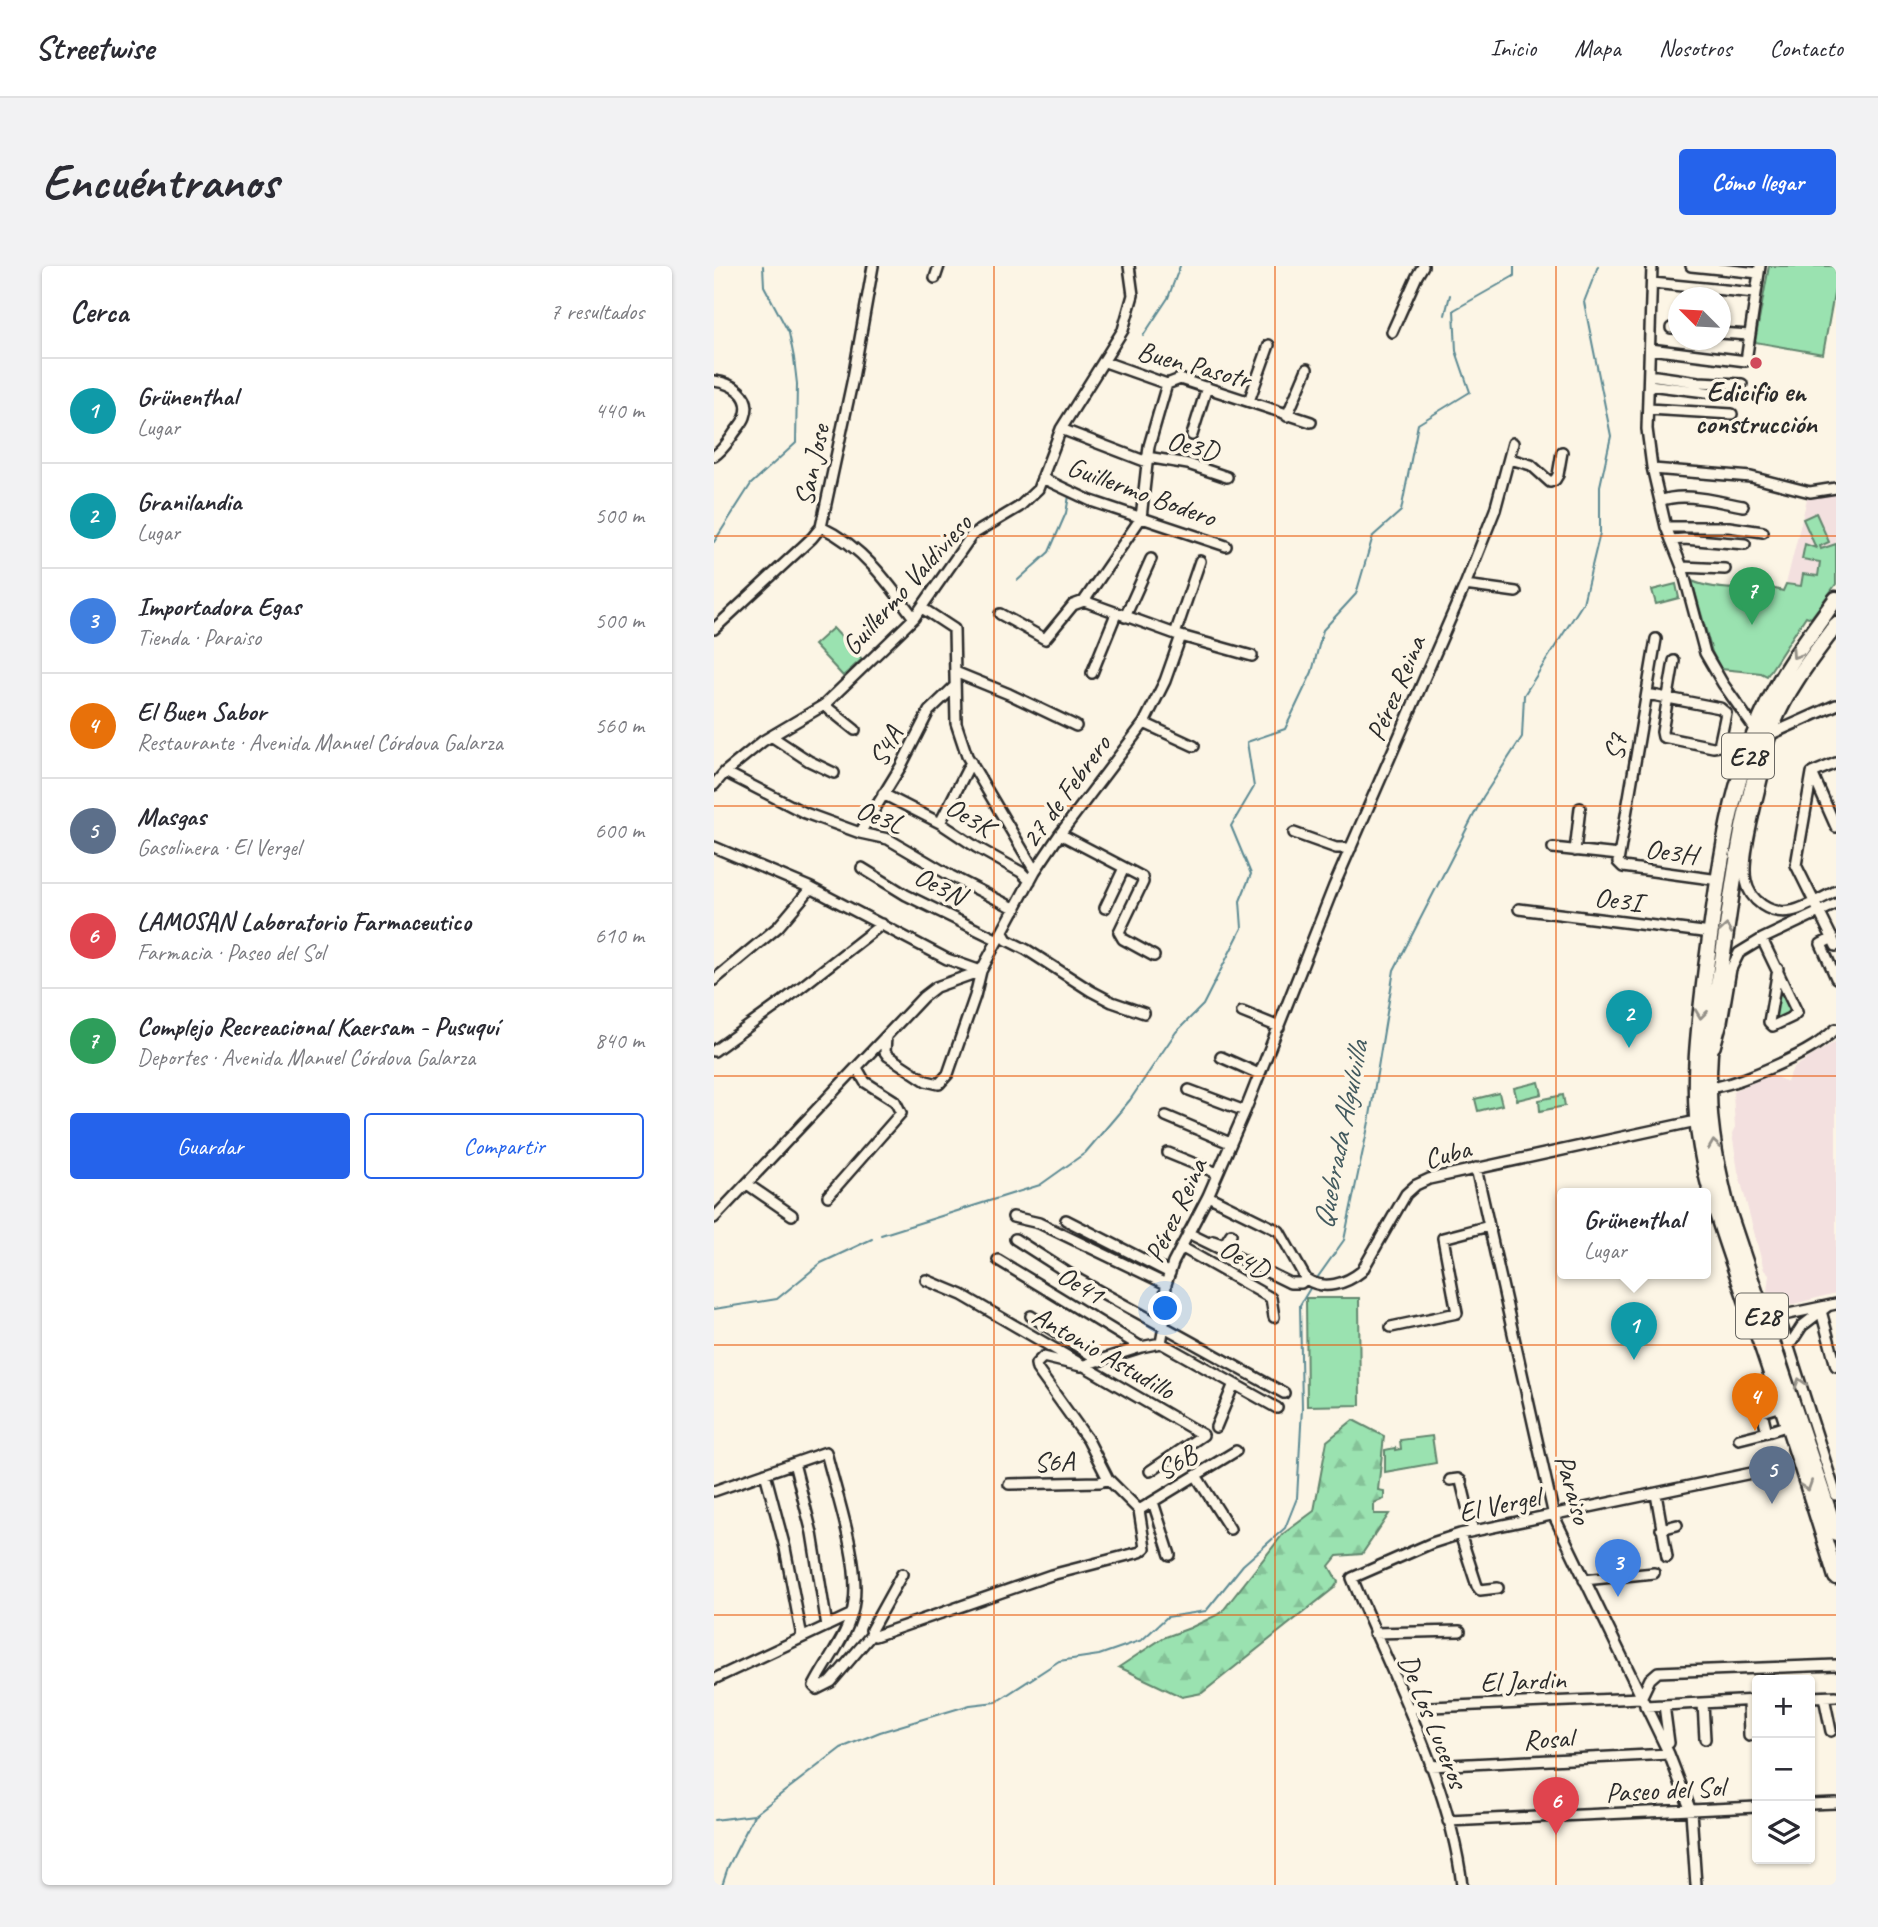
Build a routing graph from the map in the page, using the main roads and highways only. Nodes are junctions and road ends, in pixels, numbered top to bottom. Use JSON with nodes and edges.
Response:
{"nodes":[{"id":1,"x":1836,"y":599,"type":"edge"},
{"id":2,"x":1836,"y":625,"type":"edge"},
{"id":3,"x":1763,"y":733,"type":"junction"},
{"id":4,"x":1702,"y":1085,"type":"junction"},
{"id":5,"x":1704,"y":1119,"type":"junction"},
{"id":6,"x":1710,"y":1188,"type":"edge"},
{"id":7,"x":1711,"y":1192,"type":"edge"},
{"id":8,"x":1795,"y":1407,"type":"junction"},
{"id":9,"x":1836,"y":1533,"type":"edge"},
{"id":10,"x":1836,"y":1577,"type":"edge"}],
"edges":[{"from":1,"to":3,"type":"main road","number":"E28","one_way":true},
{"from":2,"to":3,"type":"main road","number":"E28"},
{"from":4,"to":3,"type":"main road","number":"E28","one_way":true},
{"from":3,"to":4,"type":"main road","number":"E28","one_way":true},
{"from":4,"to":5,"type":"main road","number":"E28"},
{"from":5,"to":6,"type":"main road","number":"E28"},
{"from":8,"to":5,"type":"main road","number":"E28","one_way":true},
{"from":7,"to":8,"type":"main road","number":"E28"},
{"from":8,"to":9,"type":"main road","number":"E28"},
{"from":8,"to":10,"type":"main road","number":"E28","one_way":true}]}
